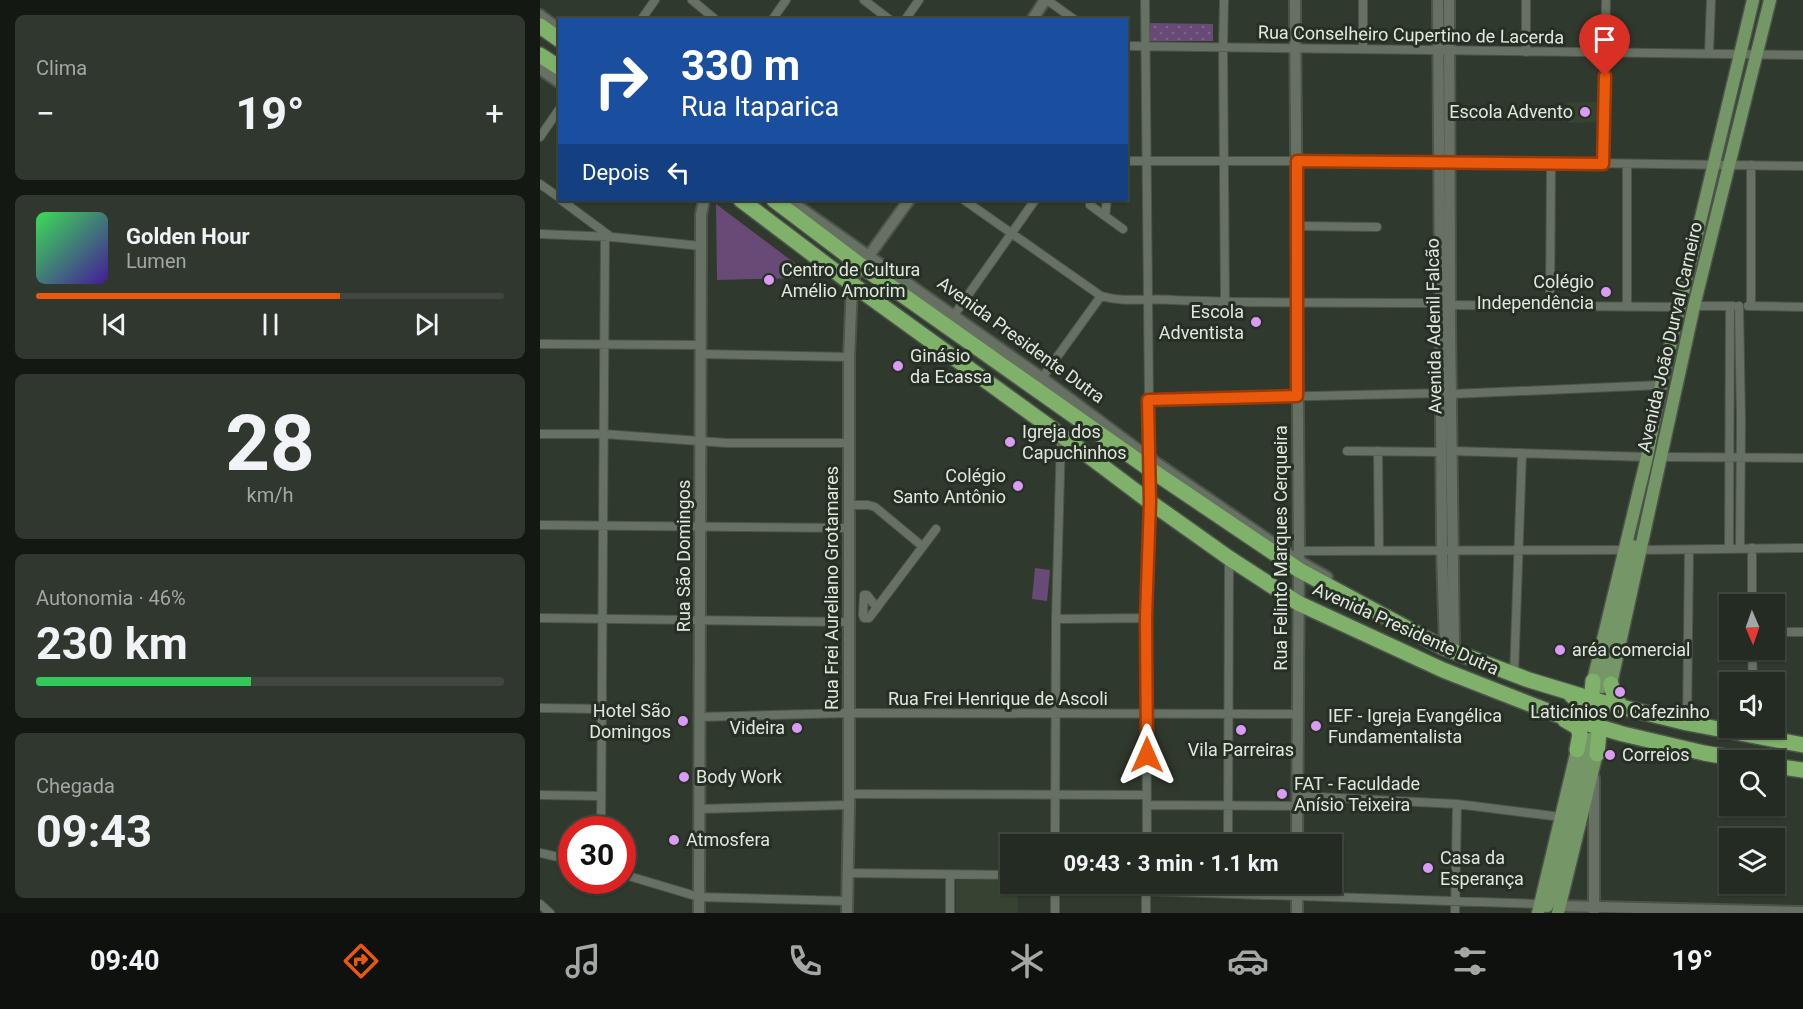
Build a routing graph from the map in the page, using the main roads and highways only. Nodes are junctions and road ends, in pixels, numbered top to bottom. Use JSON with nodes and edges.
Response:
{"nodes":[{"id":1,"x":1753,"y":0,"type":"edge"},
{"id":2,"x":1770,"y":0,"type":"edge"},
{"id":3,"x":540,"y":26,"type":"edge"},
{"id":4,"x":558,"y":39,"type":"edge"},
{"id":5,"x":540,"y":55,"type":"edge"},
{"id":6,"x":558,"y":67,"type":"edge"},
{"id":7,"x":742,"y":201,"type":"edge"},
{"id":8,"x":776,"y":201,"type":"edge"},
{"id":9,"x":1660,"y":458,"type":"junction"},
{"id":10,"x":1649,"y":463,"type":"junction"},
{"id":11,"x":1602,"y":680,"type":"junction"},
{"id":12,"x":1569,"y":692,"type":"junction"},
{"id":13,"x":1593,"y":700,"type":"junction"},
{"id":14,"x":1622,"y":707,"type":"junction"},
{"id":15,"x":1558,"y":715,"type":"junction"},
{"id":16,"x":1719,"y":727,"type":"edge"},
{"id":17,"x":1609,"y":730,"type":"junction"},
{"id":18,"x":1777,"y":738,"type":"edge"},
{"id":19,"x":1803,"y":745,"type":"edge"},
{"id":20,"x":1588,"y":756,"type":"junction"},
{"id":21,"x":1719,"y":756,"type":"edge"},
{"id":22,"x":1785,"y":768,"type":"edge"},
{"id":23,"x":1803,"y":770,"type":"edge"},
{"id":24,"x":1555,"y":882,"type":"junction"},
{"id":25,"x":1541,"y":910,"type":"edge"},
{"id":26,"x":1556,"y":911,"type":"edge"}],
"edges":[{"from":1,"to":10,"type":"main road","name":"Avenida João Durval Carneiro"},
{"from":2,"to":9,"type":"main road","name":"Avenida João Durval Carneiro"},
{"from":3,"to":4,"type":"highway"},
{"from":5,"to":6,"type":"highway"},
{"from":7,"to":15,"type":"highway","name":"Avenida Presidente Dutra"},
{"from":8,"to":12,"type":"highway","name":"Avenida Presidente Dutra"},
{"from":9,"to":10,"type":"main road"},
{"from":9,"to":11,"type":"main road","name":"Avenida João Durval Carneiro"},
{"from":10,"to":11,"type":"main road"},
{"from":10,"to":11,"type":"main road","name":"Avenida João Durval Carneiro"},
{"from":11,"to":12,"type":"highway"},
{"from":11,"to":13,"type":"highway"},
{"from":11,"to":14,"type":"highway"},
{"from":12,"to":13,"type":"highway","name":"Avenida Presidente Dutra"},
{"from":12,"to":17,"type":"highway"},
{"from":13,"to":14,"type":"highway","name":"Avenida Presidente Dutra"},
{"from":13,"to":17,"type":"highway"},
{"from":14,"to":16,"type":"highway","name":"Avenida Presidente Dutra"},
{"from":15,"to":17,"type":"highway","name":"Avenida Presidente Dutra"},
{"from":15,"to":20,"type":"highway"},
{"from":17,"to":20,"type":"highway"},
{"from":17,"to":20,"type":"highway"},
{"from":17,"to":21,"type":"highway","name":"Avenida Presidente Dutra"},
{"from":18,"to":19,"type":"highway","name":"Avenida Presidente Dutra"},
{"from":20,"to":24,"type":"main road"},
{"from":20,"to":25,"type":"main road"},
{"from":20,"to":26,"type":"main road"},
{"from":22,"to":23,"type":"highway"},
{"from":24,"to":25,"type":"main road"},
{"from":24,"to":26,"type":"main road"}]}
